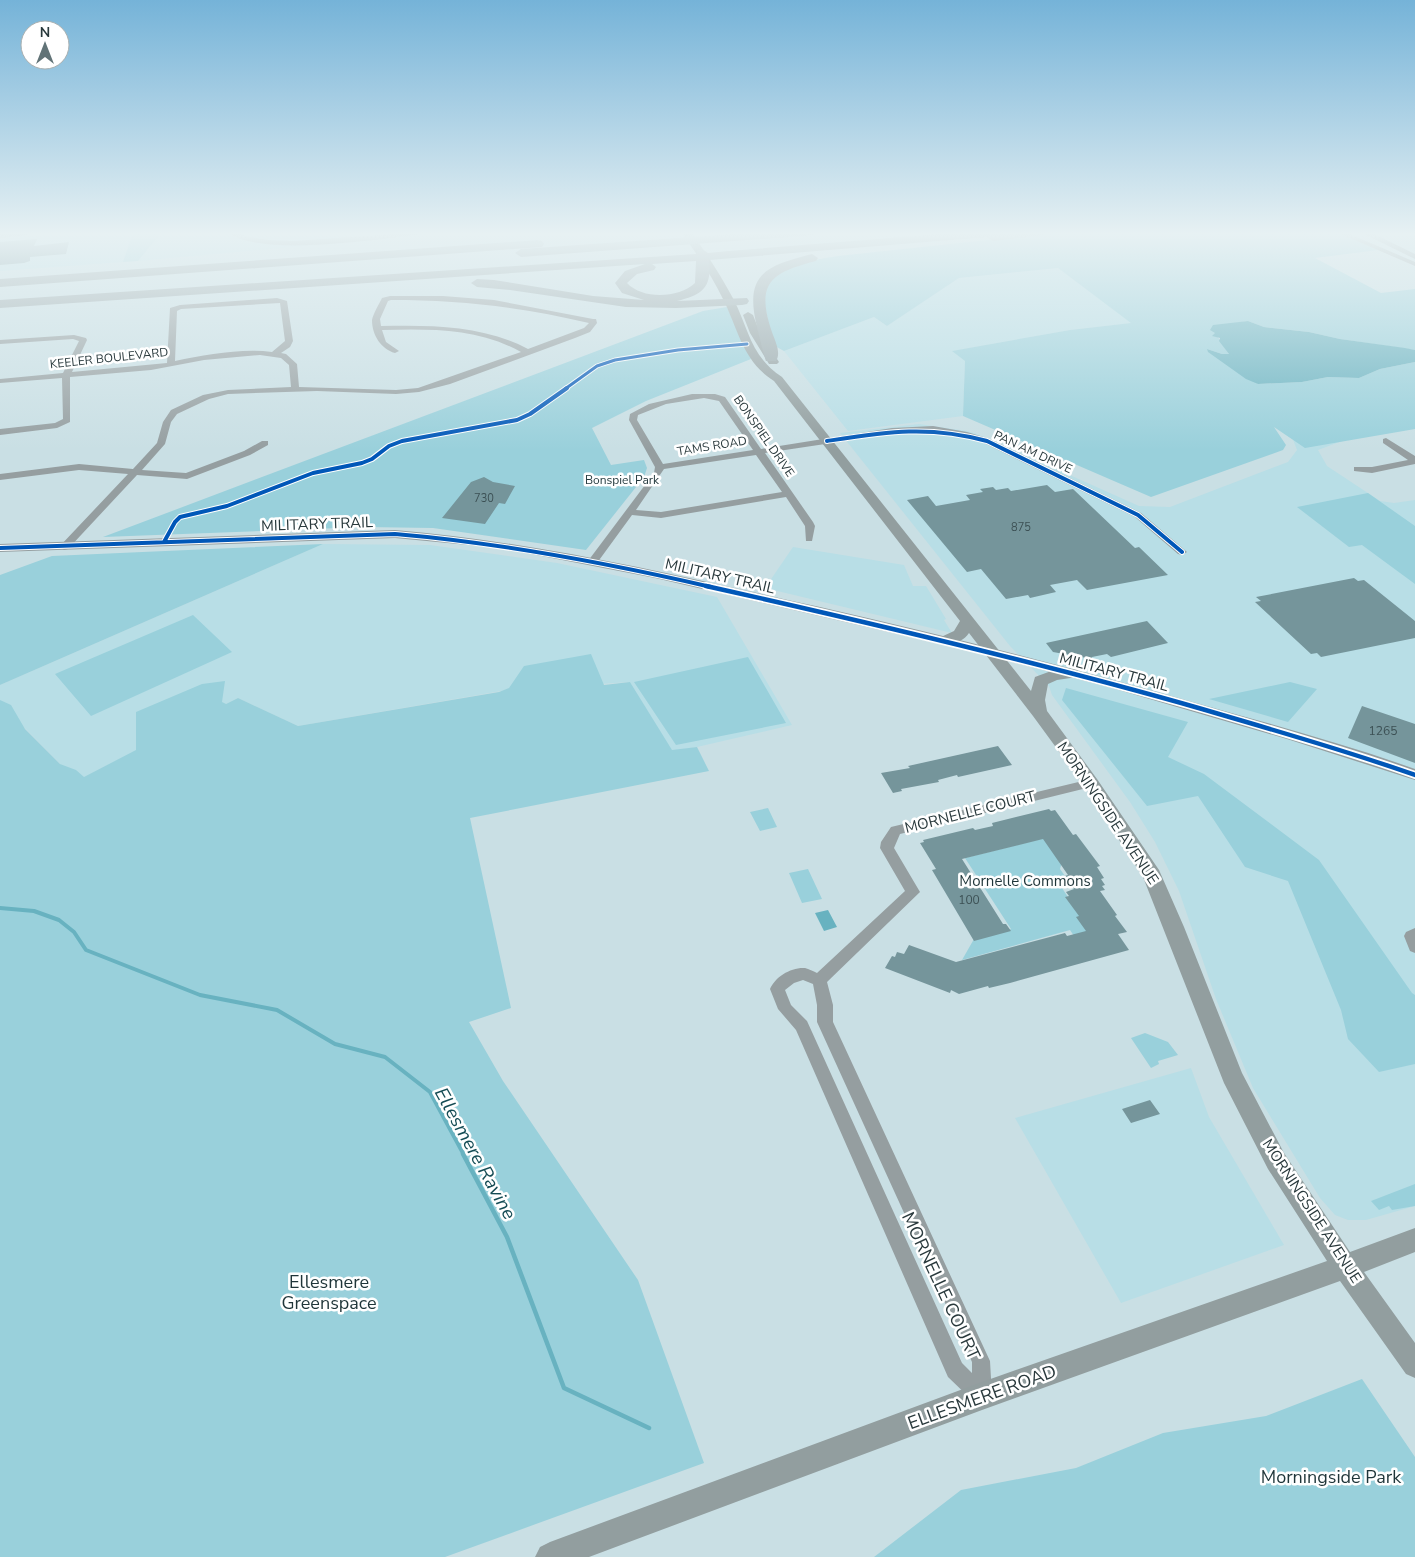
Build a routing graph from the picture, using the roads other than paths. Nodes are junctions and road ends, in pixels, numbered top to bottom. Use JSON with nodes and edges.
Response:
{"nodes":[{"id":1,"x":220,"y":305,"type":"edge"},
{"id":2,"x":284,"y":305,"type":"edge"},
{"id":3,"x":382,"y":305,"type":"edge"},
{"id":4,"x":508,"y":305,"type":"edge"},
{"id":5,"x":738,"y":305,"type":"edge"},
{"id":6,"x":740,"y":305,"type":"edge"},
{"id":7,"x":758,"y":305,"type":"edge"},
{"id":8,"x":377,"y":328,"type":"junction"},
{"id":9,"x":0,"y":342,"type":"edge"},
{"id":10,"x":395,"y":351,"type":"dead end"},
{"id":11,"x":527,"y":352,"type":"junction"},
{"id":12,"x":275,"y":354,"type":"junction"},
{"id":13,"x":771,"y":358,"type":"junction"},
{"id":14,"x":171,"y":364,"type":"junction"},
{"id":15,"x":66,"y":376,"type":"junction"},
{"id":16,"x":778,"y":379,"type":"junction"},
{"id":17,"x":0,"y":381,"type":"edge"},
{"id":18,"x":296,"y":390,"type":"junction"},
{"id":19,"x":0,"y":432,"type":"edge"},
{"id":20,"x":827,"y":441,"type":"junction"},
{"id":21,"x":1386,"y":441,"type":"dead end"},
{"id":22,"x":265,"y":442,"type":"dead end"},
{"id":23,"x":759,"y":452,"type":"junction"},
{"id":24,"x":1415,"y":460,"type":"edge"},
{"id":25,"x":660,"y":467,"type":"junction"},
{"id":26,"x":1357,"y":469,"type":"dead end"},
{"id":27,"x":134,"y":472,"type":"junction"},
{"id":28,"x":0,"y":477,"type":"edge"},
{"id":29,"x":788,"y":494,"type":"junction"},
{"id":30,"x":631,"y":512,"type":"junction"},
{"id":31,"x":809,"y":539,"type":"dead end"},
{"id":32,"x":64,"y":547,"type":"junction"},
{"id":33,"x":0,"y":548,"type":"edge"},
{"id":34,"x":1182,"y":552,"type":"dead end"},
{"id":35,"x":593,"y":561,"type":"junction"},
{"id":36,"x":967,"y":622,"type":"junction"},
{"id":37,"x":946,"y":640,"type":"junction"},
{"id":38,"x":994,"y":654,"type":"junction"},
{"id":39,"x":1071,"y":673,"type":"junction"},
{"id":40,"x":1039,"y":712,"type":"junction"},
{"id":41,"x":1415,"y":775,"type":"edge"},
{"id":42,"x":1091,"y":783,"type":"junction"},
{"id":43,"x":1415,"y":934,"type":"edge"},
{"id":44,"x":1415,"y":947,"type":"edge"},
{"id":45,"x":819,"y":980,"type":"junction"},
{"id":46,"x":1415,"y":1240,"type":"edge"},
{"id":47,"x":1345,"y":1266,"type":"junction"},
{"id":48,"x":1415,"y":1365,"type":"edge"},
{"id":49,"x":982,"y":1396,"type":"junction"},
{"id":50,"x":550,"y":1557,"type":"edge"}],
"edges":[{"from":1,"to":14,"type":"street"},
{"from":2,"to":12,"type":"street"},
{"from":3,"to":8,"type":"street"},
{"from":4,"to":11,"type":"street"},
{"from":5,"to":16,"type":"main road","name":"MORNINGSIDE AVENUE"},
{"from":6,"to":13,"type":"main road","name":"MORNINGSIDE AVENUE"},
{"from":7,"to":13,"type":"highway"},
{"from":8,"to":10,"type":"street"},
{"from":8,"to":11,"type":"street"},
{"from":9,"to":15,"type":"street"},
{"from":11,"to":18,"type":"street"},
{"from":12,"to":14,"type":"street","name":"KEELER BOULEVARD"},
{"from":12,"to":18,"type":"street"},
{"from":13,"to":16,"type":"main road","name":"MORNINGSIDE AVENUE"},
{"from":14,"to":15,"type":"street","name":"KEELER BOULEVARD"},
{"from":15,"to":17,"type":"street","name":"KEELER BOULEVARD"},
{"from":15,"to":19,"type":"street"},
{"from":16,"to":20,"type":"main road","name":"MORNINGSIDE AVENUE"},
{"from":18,"to":27,"type":"street"},
{"from":20,"to":23,"type":"street","name":"TAMS ROAD"},
{"from":20,"to":34,"type":"street","name":"PAN AM DRIVE"},
{"from":20,"to":36,"type":"main road","name":"MORNINGSIDE AVENUE"},
{"from":21,"to":24,"type":"street"},
{"from":22,"to":27,"type":"street"},
{"from":23,"to":25,"type":"street","name":"TAMS ROAD"},
{"from":23,"to":25,"type":"street","name":"BONSPIEL DRIVE"},
{"from":23,"to":29,"type":"street","name":"BONSPIEL DRIVE"},
{"from":24,"to":26,"type":"street"},
{"from":25,"to":30,"type":"street"},
{"from":27,"to":28,"type":"street"},
{"from":27,"to":32,"type":"street"},
{"from":29,"to":30,"type":"street"},
{"from":29,"to":31,"type":"street","name":"BONSPIEL DRIVE"},
{"from":30,"to":35,"type":"street"},
{"from":32,"to":33,"type":"street","name":"MILITARY TRAIL"},
{"from":32,"to":35,"type":"street","name":"MILITARY TRAIL"},
{"from":35,"to":37,"type":"street","name":"MILITARY TRAIL"},
{"from":36,"to":37,"type":"main road"},
{"from":36,"to":38,"type":"main road","name":"MORNINGSIDE AVENUE"},
{"from":37,"to":38,"type":"street","name":"MILITARY TRAIL"},
{"from":38,"to":39,"type":"street","name":"MILITARY TRAIL"},
{"from":38,"to":40,"type":"main road","name":"MORNINGSIDE AVENUE"},
{"from":39,"to":40,"type":"main road"},
{"from":39,"to":41,"type":"street","name":"MILITARY TRAIL"},
{"from":40,"to":42,"type":"main road","name":"MORNINGSIDE AVENUE"},
{"from":42,"to":45,"type":"street","name":"MORNELLE COURT"},
{"from":42,"to":47,"type":"main road","name":"MORNINGSIDE AVENUE"},
{"from":43,"to":44,"type":"street"},
{"from":45,"to":49,"type":"street","name":"MORNELLE COURT"},
{"from":45,"to":49,"type":"street","name":"MORNELLE COURT"},
{"from":46,"to":47,"type":"main road","name":"ELLESMERE ROAD"},
{"from":47,"to":48,"type":"main road","name":"MORNINGSIDE AVENUE"},
{"from":47,"to":49,"type":"main road","name":"ELLESMERE ROAD"},
{"from":49,"to":50,"type":"main road","name":"ELLESMERE ROAD"}]}
